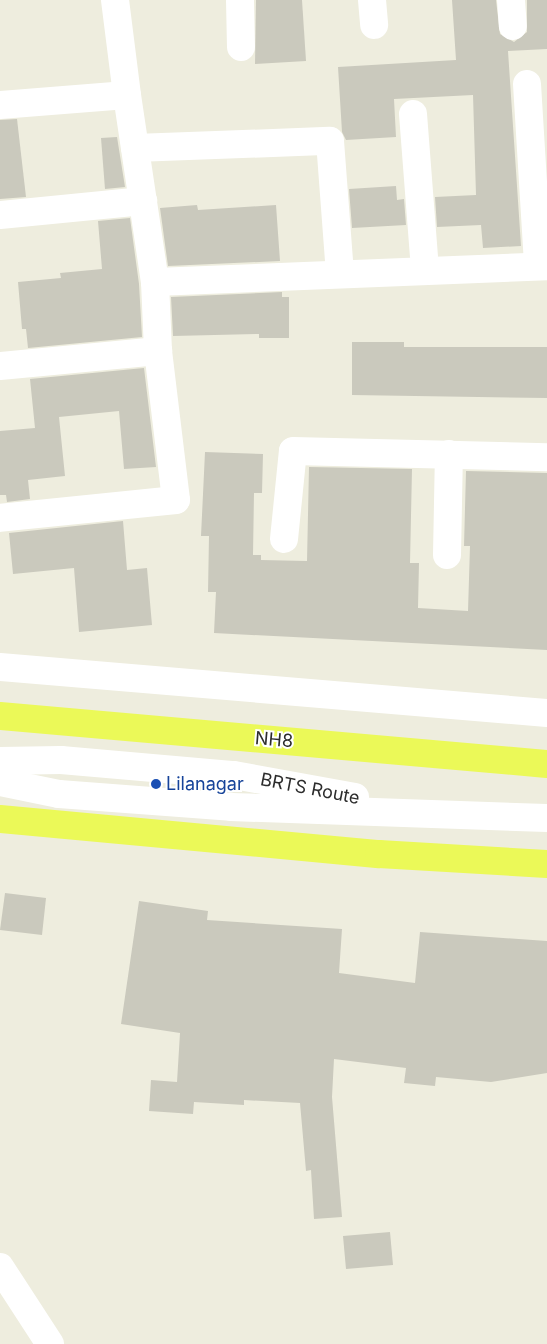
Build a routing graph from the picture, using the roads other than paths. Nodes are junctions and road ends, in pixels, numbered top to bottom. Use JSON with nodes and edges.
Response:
{"nodes":[{"id":1,"x":115,"y":0,"type":"edge"},
{"id":2,"x":240,"y":0,"type":"edge"},
{"id":3,"x":241,"y":48,"type":"dead end"},
{"id":4,"x":527,"y":84,"type":"dead end"},
{"id":5,"x":127,"y":95,"type":"junction"},
{"id":6,"x":0,"y":105,"type":"edge"},
{"id":7,"x":413,"y":114,"type":"dead end"},
{"id":8,"x":135,"y":148,"type":"junction"},
{"id":9,"x":143,"y":201,"type":"junction"},
{"id":10,"x":0,"y":215,"type":"edge"},
{"id":11,"x":543,"y":266,"type":"edge"},
{"id":12,"x":425,"y":271,"type":"junction"},
{"id":13,"x":340,"y":274,"type":"junction"},
{"id":14,"x":155,"y":282,"type":"junction"},
{"id":15,"x":158,"y":351,"type":"junction"},
{"id":16,"x":0,"y":366,"type":"edge"},
{"id":17,"x":449,"y":454,"type":"junction"},
{"id":18,"x":547,"y":457,"type":"edge"},
{"id":19,"x":0,"y":518,"type":"edge"},
{"id":20,"x":284,"y":539,"type":"dead end"},
{"id":21,"x":447,"y":555,"type":"dead end"},
{"id":22,"x":0,"y":666,"type":"edge"},
{"id":23,"x":547,"y":713,"type":"edge"},
{"id":24,"x":0,"y":716,"type":"edge"},
{"id":25,"x":0,"y":761,"type":"edge"},
{"id":26,"x":547,"y":764,"type":"edge"},
{"id":27,"x":0,"y":782,"type":"edge"},
{"id":28,"x":440,"y":813,"type":"junction"},
{"id":29,"x":547,"y":818,"type":"edge"},
{"id":30,"x":0,"y":819,"type":"edge"},
{"id":31,"x":547,"y":864,"type":"edge"},
{"id":32,"x":0,"y":1266,"type":"edge"},
{"id":33,"x":50,"y":1344,"type":"edge"}],
"edges":[{"from":1,"to":5,"type":"street"},
{"from":2,"to":3,"type":"street"},
{"from":4,"to":11,"type":"street"},
{"from":5,"to":6,"type":"street"},
{"from":5,"to":8,"type":"street"},
{"from":7,"to":12,"type":"street"},
{"from":8,"to":9,"type":"street"},
{"from":8,"to":13,"type":"street"},
{"from":9,"to":10,"type":"street"},
{"from":9,"to":14,"type":"street"},
{"from":11,"to":12,"type":"street"},
{"from":12,"to":13,"type":"street"},
{"from":13,"to":14,"type":"street"},
{"from":14,"to":15,"type":"street"},
{"from":15,"to":16,"type":"street"},
{"from":15,"to":19,"type":"street"},
{"from":17,"to":18,"type":"street"},
{"from":17,"to":20,"type":"street"},
{"from":17,"to":21,"type":"street"},
{"from":22,"to":23,"type":"street"},
{"from":24,"to":26,"type":"main road","name":"NH8"},
{"from":25,"to":28,"type":"street","name":"BRTS Route"},
{"from":27,"to":28,"type":"street","name":"BRTS Route"},
{"from":28,"to":29,"type":"street","name":"BRTS Route"},
{"from":30,"to":31,"type":"main road"},
{"from":32,"to":33,"type":"street"}]}
